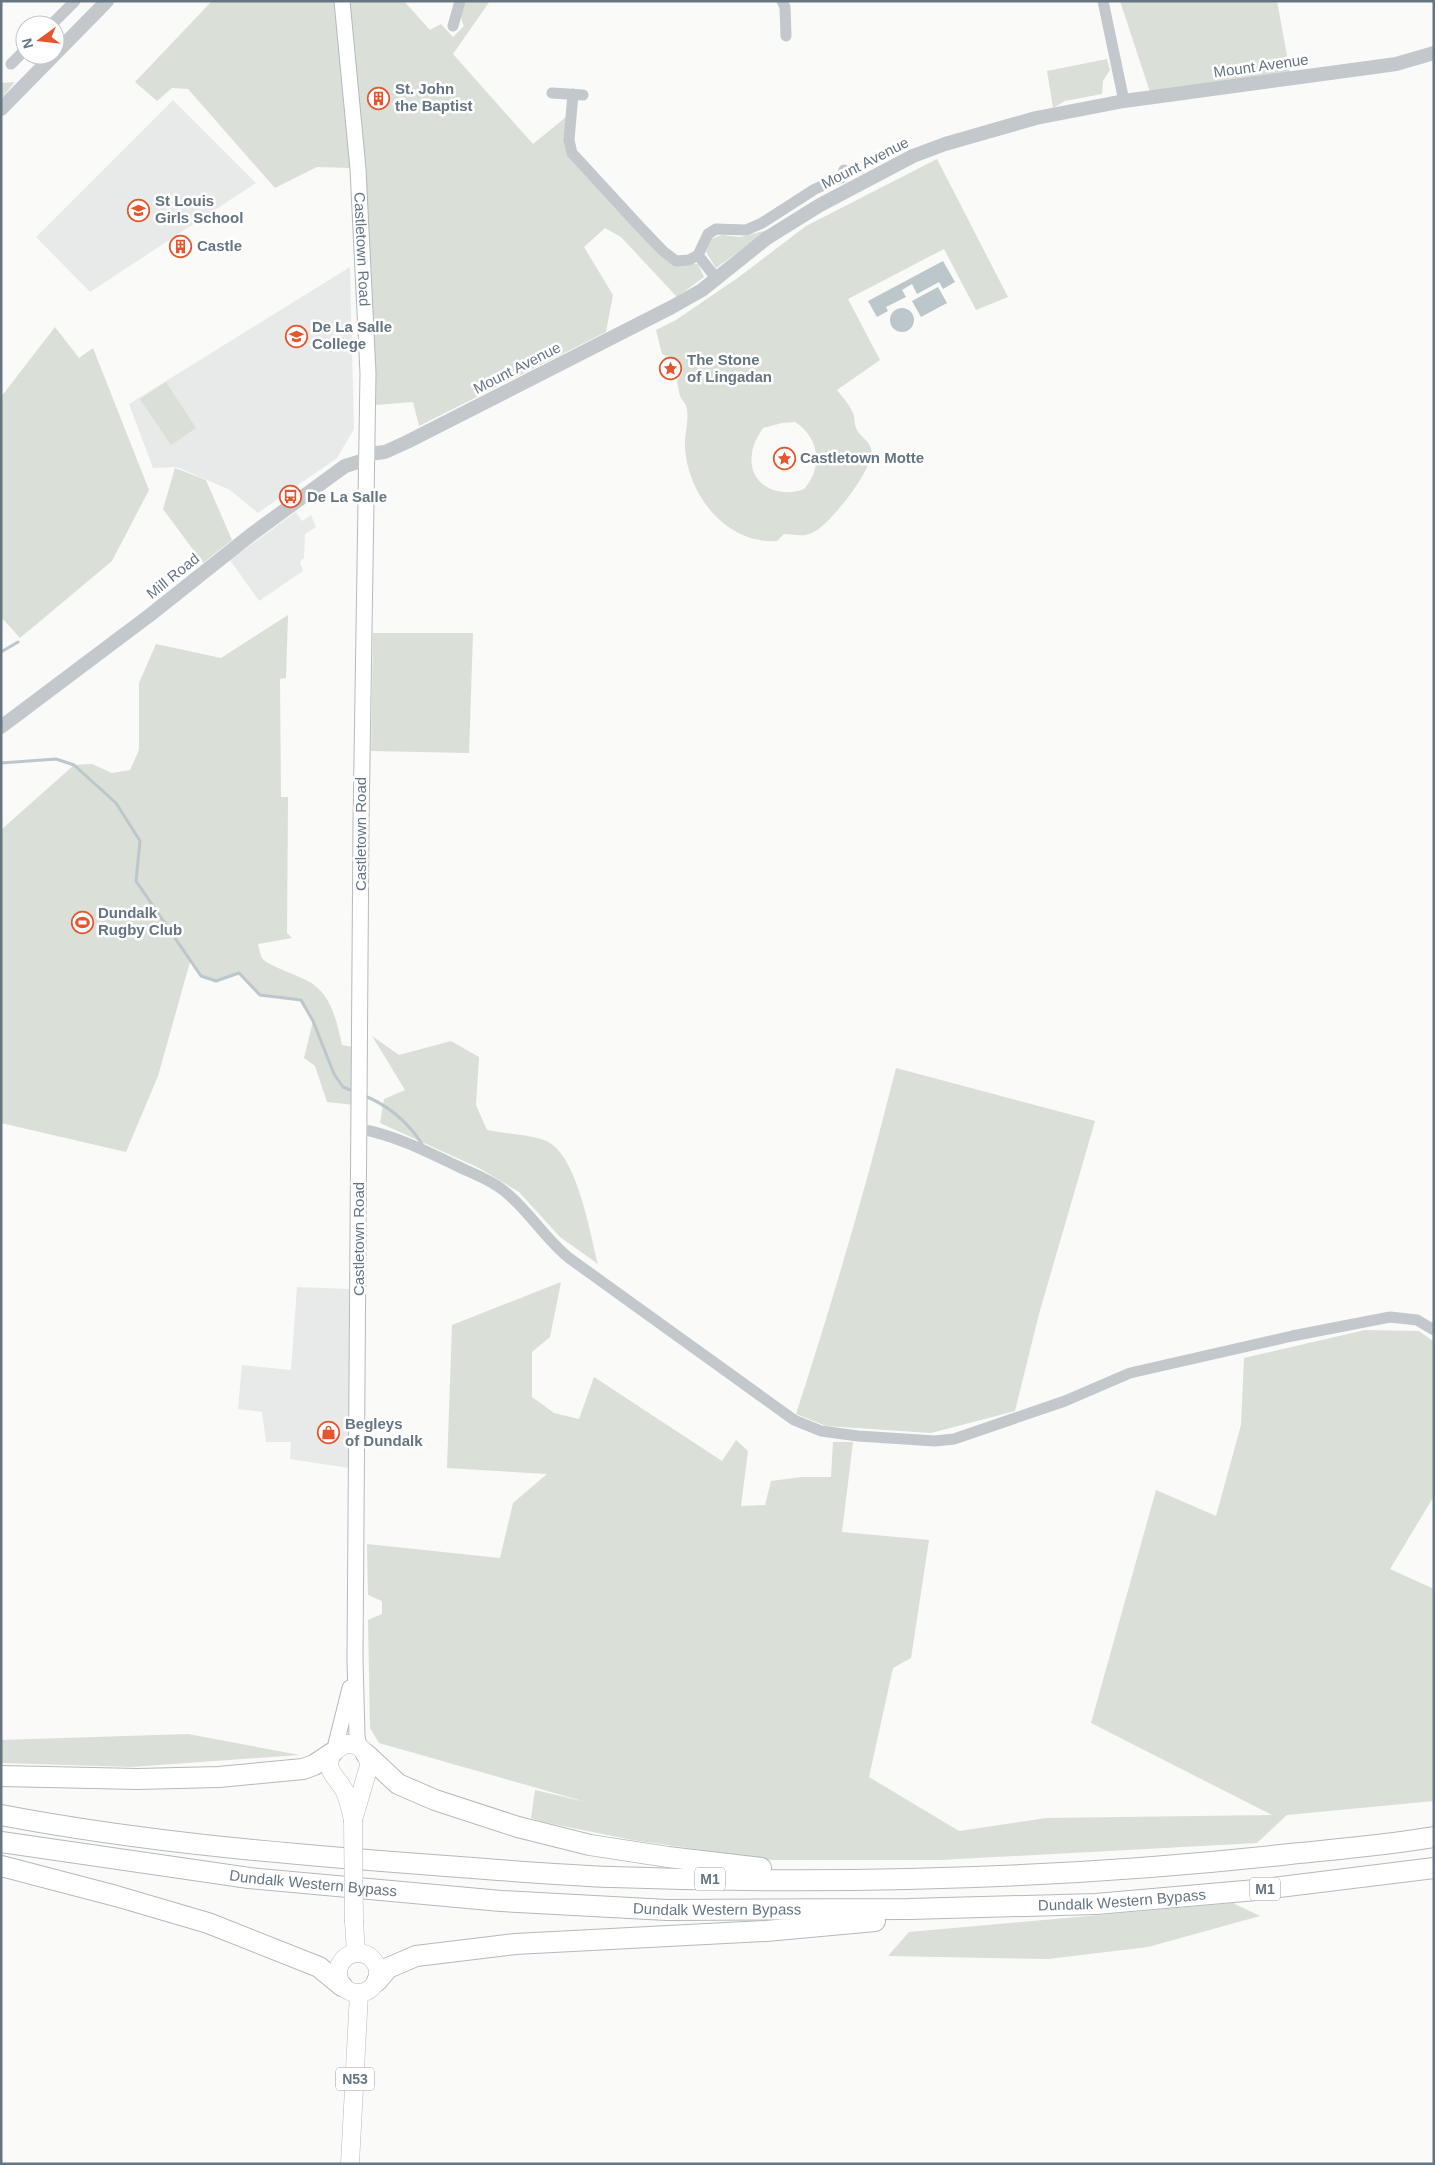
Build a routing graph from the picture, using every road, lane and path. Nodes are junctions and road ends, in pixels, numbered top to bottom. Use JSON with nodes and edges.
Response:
{"nodes":[{"id":1,"x":75,"y":1,"type":"edge"},
{"id":2,"x":107,"y":1,"type":"edge"},
{"id":3,"x":342,"y":1,"type":"edge"},
{"id":4,"x":460,"y":1,"type":"edge"},
{"id":5,"x":782,"y":1,"type":"edge"},
{"id":6,"x":1103,"y":1,"type":"edge"},
{"id":7,"x":61,"y":15,"type":"edge"},
{"id":8,"x":453,"y":26,"type":"dead end"},
{"id":9,"x":786,"y":36,"type":"dead end"},
{"id":10,"x":65,"y":43,"type":"edge"},
{"id":11,"x":1434,"y":53,"type":"edge"},
{"id":12,"x":15,"y":60,"type":"edge"},
{"id":13,"x":11,"y":64,"type":"dead end"},
{"id":14,"x":43,"y":65,"type":"edge"},
{"id":15,"x":552,"y":93,"type":"dead end"},
{"id":16,"x":1124,"y":101,"type":"junction"},
{"id":17,"x":1,"y":109,"type":"edge"},
{"id":18,"x":844,"y":170,"type":"dead end"},
{"id":19,"x":698,"y":255,"type":"junction"},
{"id":20,"x":716,"y":278,"type":"junction"},
{"id":21,"x":368,"y":456,"type":"junction"},
{"id":22,"x":3,"y":724,"type":"edge"},
{"id":23,"x":360,"y":1129,"type":"junction"},
{"id":24,"x":1434,"y":1330,"type":"edge"},
{"id":25,"x":355,"y":1667,"type":"junction"},
{"id":26,"x":333,"y":1750,"type":"junction"},
{"id":27,"x":364,"y":1758,"type":"junction"},
{"id":28,"x":1,"y":1776,"type":"edge"},
{"id":29,"x":336,"y":1779,"type":"junction"},
{"id":30,"x":1,"y":1815,"type":"edge"},
{"id":31,"x":353,"y":1820,"type":"junction"},
{"id":32,"x":1427,"y":1838,"type":"edge"},
{"id":33,"x":1,"y":1842,"type":"edge"},
{"id":34,"x":1,"y":1866,"type":"edge"},
{"id":35,"x":1434,"y":1868,"type":"edge"},
{"id":36,"x":1096,"y":1904,"type":"junction"},
{"id":37,"x":356,"y":1953,"type":"junction"},
{"id":38,"x":376,"y":1981,"type":"junction"},
{"id":39,"x":350,"y":1990,"type":"junction"},
{"id":40,"x":350,"y":2164,"type":"edge"}],
"edges":[{"from":1,"to":7,"type":"street"},
{"from":2,"to":10,"type":"street"},
{"from":3,"to":21,"type":"main road","name":"Castletown Road"},
{"from":4,"to":8,"type":"street"},
{"from":5,"to":9,"type":"street"},
{"from":6,"to":16,"type":"street"},
{"from":11,"to":16,"type":"street","name":"Mount Avenue"},
{"from":12,"to":13,"type":"street"},
{"from":14,"to":17,"type":"street"},
{"from":15,"to":19,"type":"street"},
{"from":16,"to":20,"type":"street","name":"Mount Avenue"},
{"from":18,"to":19,"type":"street"},
{"from":19,"to":20,"type":"street"},
{"from":20,"to":21,"type":"street","name":"Mount Avenue"},
{"from":21,"to":22,"type":"street","name":"Mill Road"},
{"from":21,"to":23,"type":"main road","name":"Castletown Road"},
{"from":23,"to":24,"type":"street"},
{"from":23,"to":25,"type":"main road","name":"Castletown Road"},
{"from":25,"to":26,"type":"main road","name":"Castletown Road"},
{"from":25,"to":27,"type":"main road","name":"Castletown Road"},
{"from":26,"to":27,"type":"main road"},
{"from":26,"to":28,"type":"highway"},
{"from":26,"to":29,"type":"main road"},
{"from":27,"to":29,"type":"main road"},
{"from":27,"to":31,"type":"main road"},
{"from":27,"to":32,"type":"highway"},
{"from":29,"to":31,"type":"main road"},
{"from":30,"to":32,"type":"highway","name":"Dundalk Western Bypass","number":"M1"},
{"from":31,"to":37,"type":"main road","bridge":true},
{"from":33,"to":36,"type":"highway","name":"Dundalk Western Bypass","number":"M1"},
{"from":34,"to":39,"type":"highway"},
{"from":35,"to":36,"type":"highway","name":"Dundalk Western Bypass","number":"M1"},
{"from":36,"to":38,"type":"highway"},
{"from":37,"to":38,"type":"main road"},
{"from":37,"to":39,"type":"main road","number":"N53"},
{"from":38,"to":39,"type":"main road"},
{"from":39,"to":40,"type":"main road","number":"N53"}]}
